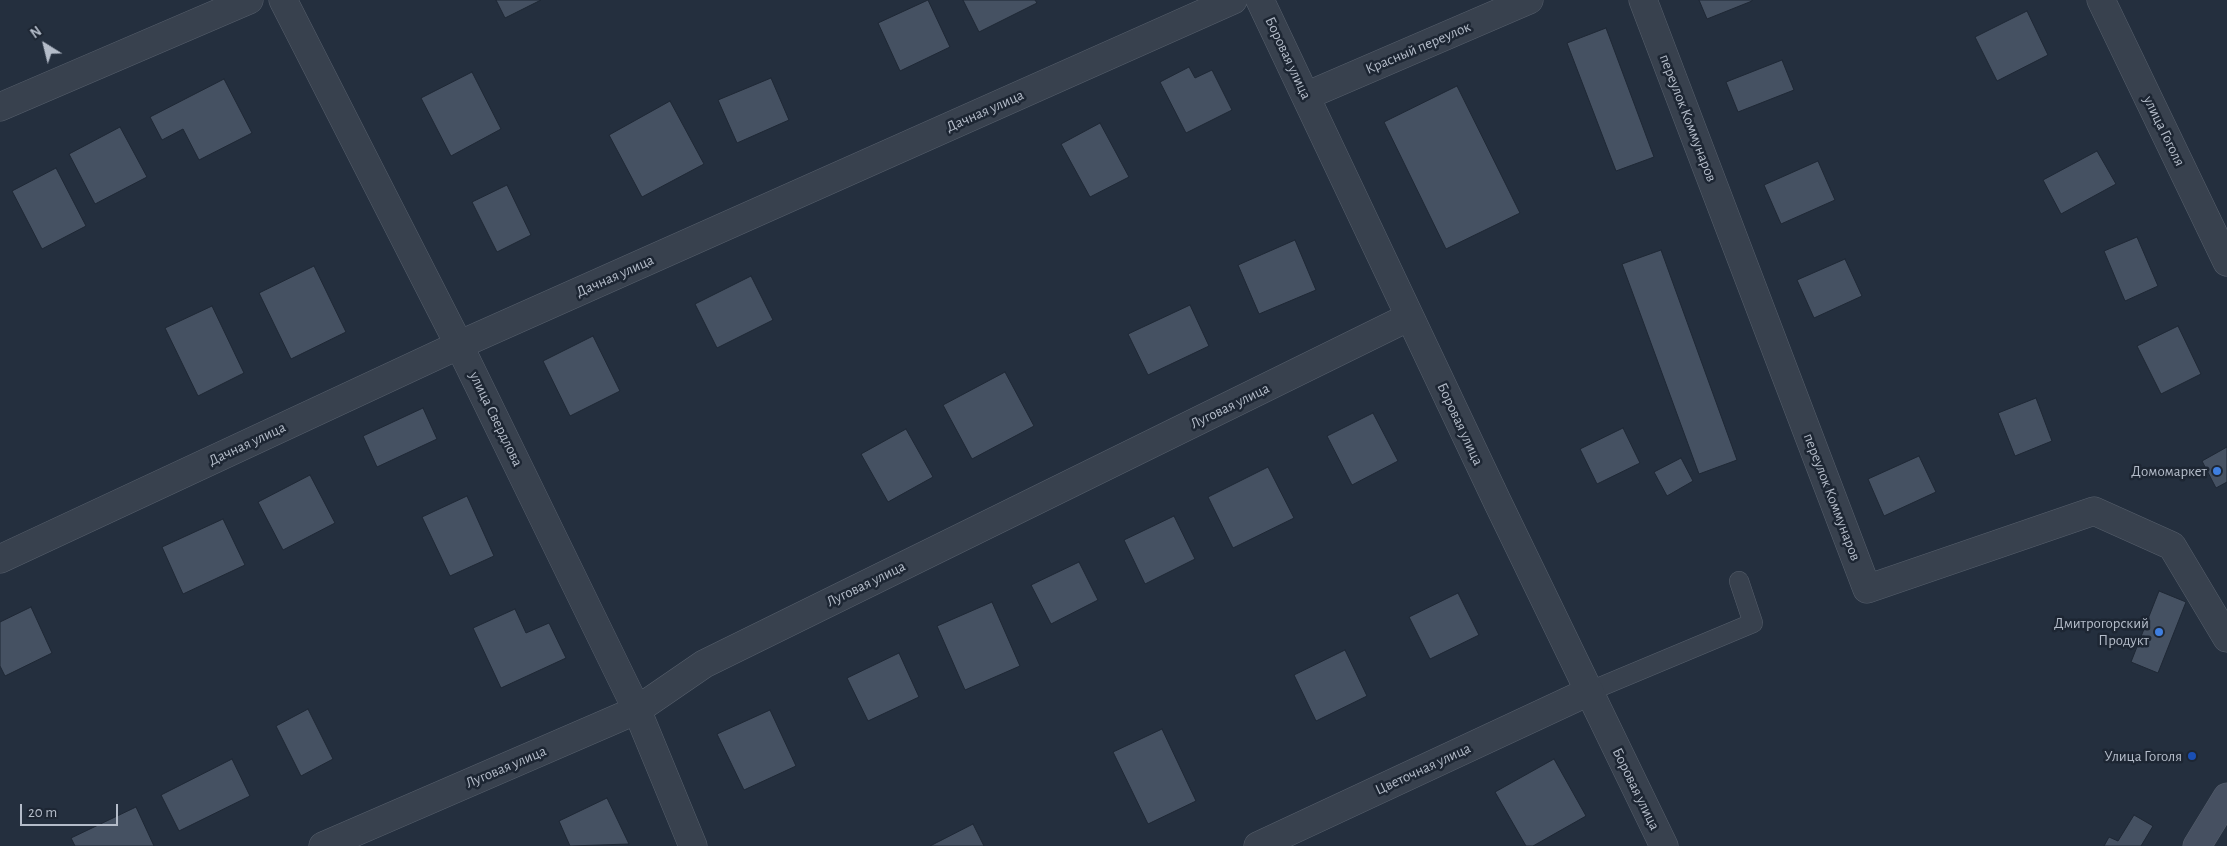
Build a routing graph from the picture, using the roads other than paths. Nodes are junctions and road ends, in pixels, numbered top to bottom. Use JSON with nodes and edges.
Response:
{"nodes":[{"id":1,"x":249,"y":0,"type":"edge"},
{"id":2,"x":283,"y":0,"type":"edge"},
{"id":3,"x":1233,"y":0,"type":"edge"},
{"id":4,"x":1260,"y":0,"type":"edge"},
{"id":5,"x":1529,"y":0,"type":"edge"},
{"id":6,"x":1642,"y":0,"type":"edge"},
{"id":7,"x":2101,"y":0,"type":"edge"},
{"id":8,"x":1306,"y":96,"type":"junction"},
{"id":9,"x":0,"y":107,"type":"edge"},
{"id":10,"x":2227,"y":262,"type":"edge"},
{"id":11,"x":1409,"y":318,"type":"junction"},
{"id":12,"x":460,"y":345,"type":"junction"},
{"id":13,"x":0,"y":559,"type":"edge"},
{"id":14,"x":1739,"y":581,"type":"dead end"},
{"id":15,"x":2227,"y":638,"type":"edge"},
{"id":16,"x":1588,"y":692,"type":"junction"},
{"id":17,"x":637,"y":710,"type":"junction"},
{"id":18,"x":2227,"y":797,"type":"edge"},
{"id":19,"x":323,"y":846,"type":"edge"},
{"id":20,"x":693,"y":846,"type":"edge"},
{"id":21,"x":1258,"y":846,"type":"edge"},
{"id":22,"x":1664,"y":846,"type":"edge"},
{"id":23,"x":2197,"y":846,"type":"edge"}],
"edges":[{"from":1,"to":9,"type":"street"},
{"from":2,"to":12,"type":"street","name":"улица Свердлова"},
{"from":3,"to":12,"type":"street","name":"Дачная улица"},
{"from":4,"to":8,"type":"street","name":"Боровая улица"},
{"from":5,"to":8,"type":"street","name":"Красный переулок"},
{"from":6,"to":15,"type":"street","name":"переулок Коммунаров"},
{"from":7,"to":10,"type":"street","name":"улица Гоголя"},
{"from":8,"to":11,"type":"street","name":"Боровая улица"},
{"from":11,"to":16,"type":"street","name":"Боровая улица"},
{"from":11,"to":17,"type":"street","name":"Луговая улица"},
{"from":12,"to":13,"type":"street","name":"Дачная улица"},
{"from":12,"to":17,"type":"street","name":"улица Свердлова"},
{"from":14,"to":16,"type":"lane"},
{"from":16,"to":21,"type":"street","name":"Цветочная улица"},
{"from":16,"to":22,"type":"street","name":"Боровая улица"},
{"from":17,"to":19,"type":"street","name":"Луговая улица"},
{"from":17,"to":20,"type":"street","name":"улица Свердлова"},
{"from":18,"to":23,"type":"main road"}]}
